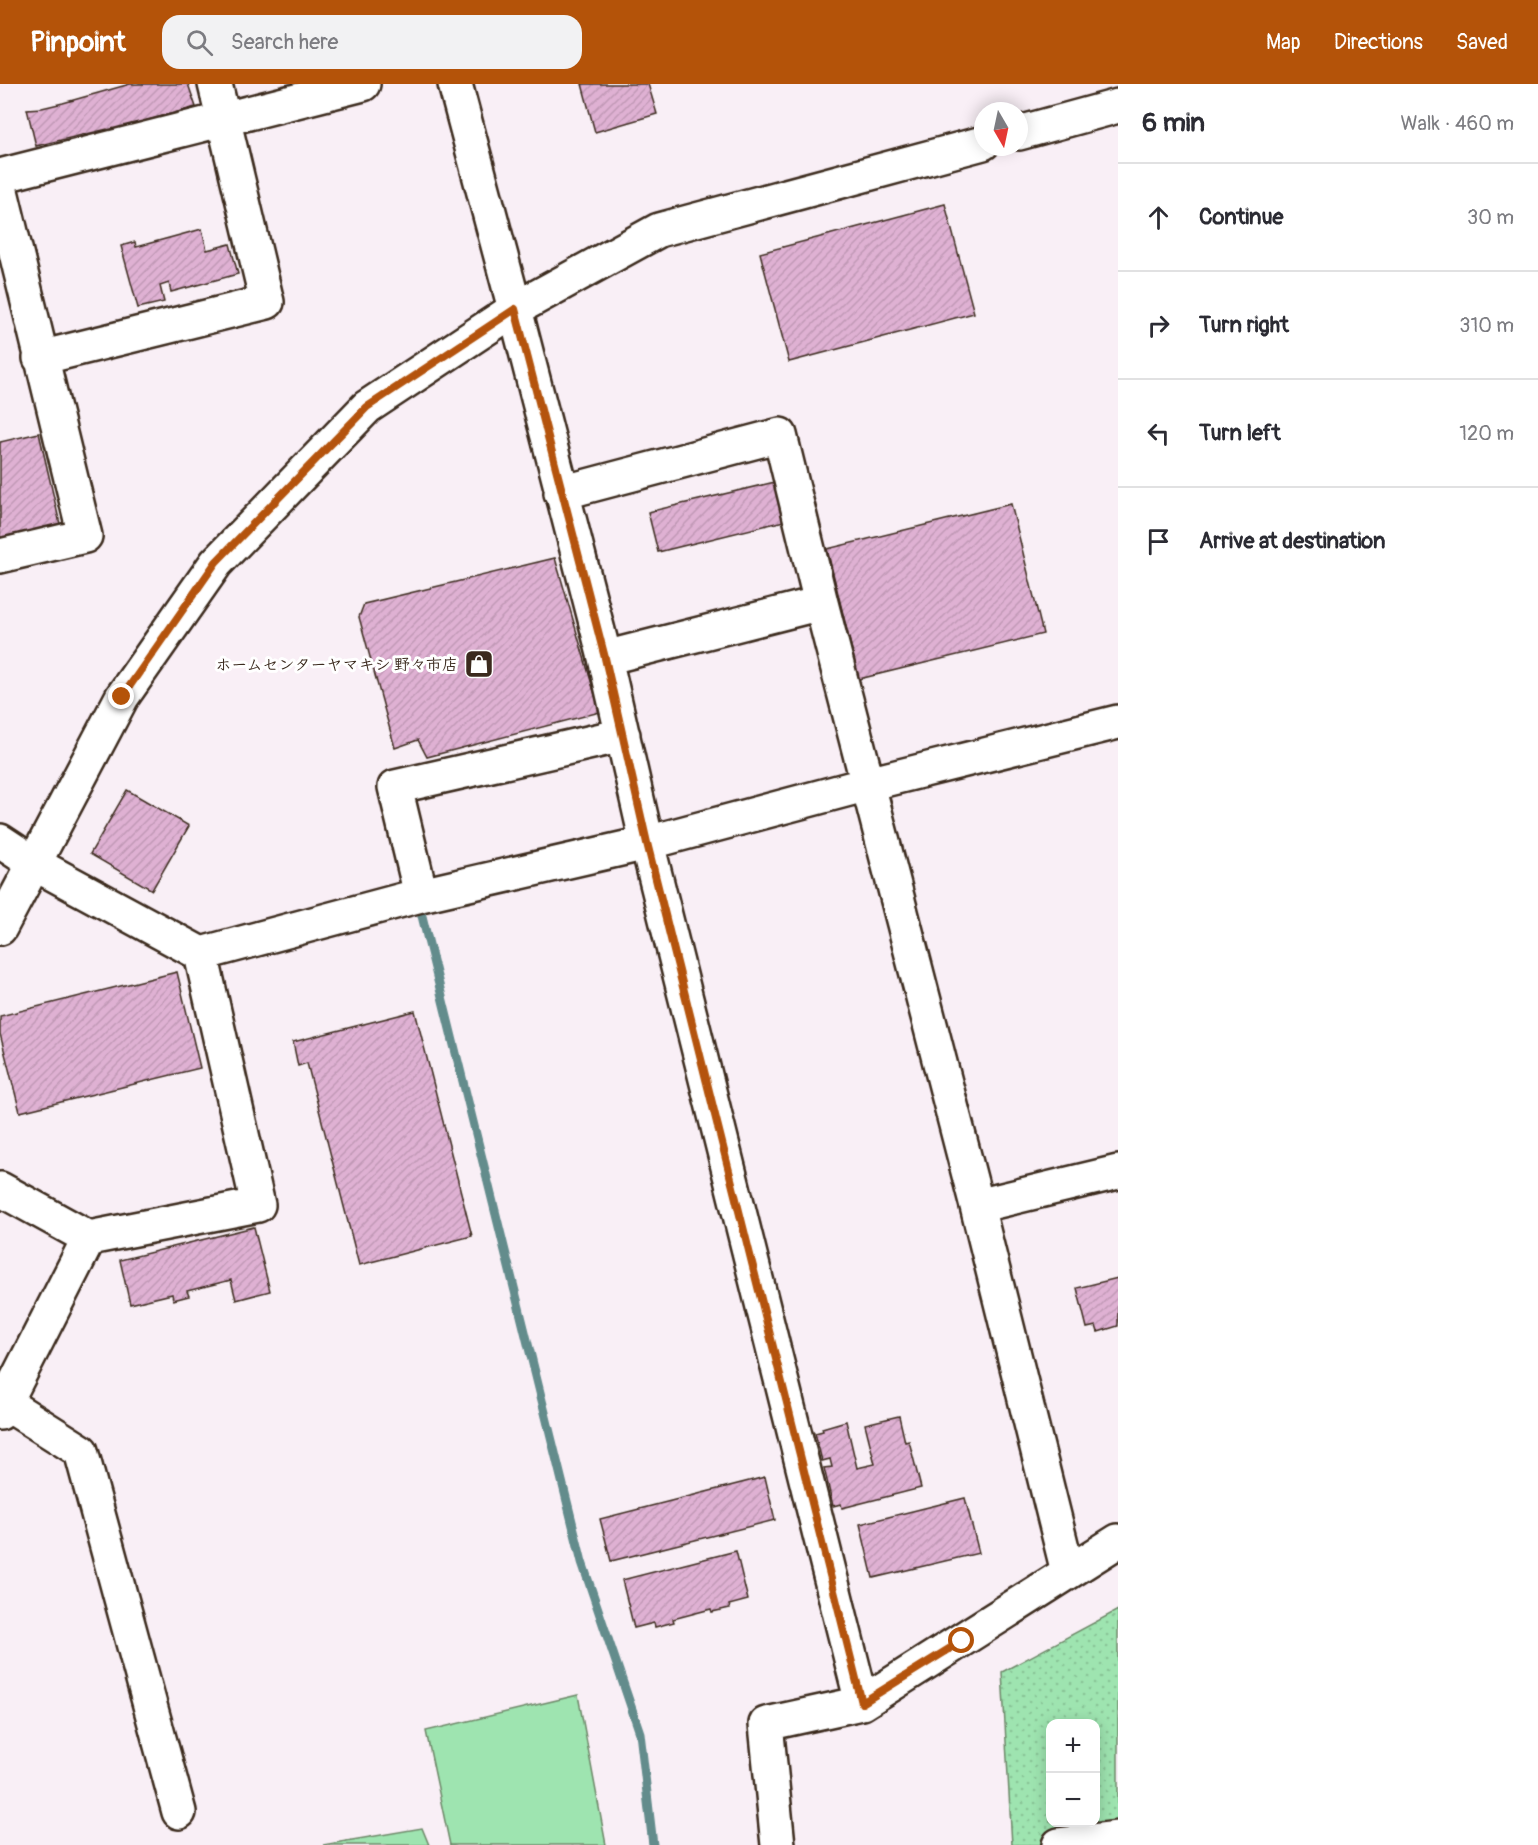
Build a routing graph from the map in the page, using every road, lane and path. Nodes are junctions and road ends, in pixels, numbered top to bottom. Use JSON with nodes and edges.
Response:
{"nodes":[{"id":1,"x":215,"y":84,"type":"edge"},
{"id":2,"x":363,"y":84,"type":"edge"},
{"id":3,"x":455,"y":84,"type":"edge"},
{"id":4,"x":1118,"y":106,"type":"edge"},
{"id":5,"x":224,"y":119,"type":"junction"},
{"id":6,"x":1028,"y":131,"type":"edge"},
{"id":7,"x":974,"y":145,"type":"edge"},
{"id":8,"x":0,"y":176,"type":"edge"},
{"id":9,"x":0,"y":187,"type":"edge"},
{"id":10,"x":515,"y":309,"type":"junction"},
{"id":11,"x":40,"y":358,"type":"junction"},
{"id":12,"x":561,"y":493,"type":"junction"},
{"id":13,"x":0,"y":556,"type":"edge"},
{"id":14,"x":821,"y":603,"type":"junction"},
{"id":15,"x":605,"y":658,"type":"junction"},
{"id":16,"x":1118,"y":722,"type":"edge"},
{"id":17,"x":623,"y":735,"type":"junction"},
{"id":18,"x":868,"y":784,"type":"junction"},
{"id":19,"x":0,"y":841,"type":"edge"},
{"id":20,"x":647,"y":843,"type":"junction"},
{"id":21,"x":35,"y":864,"type":"junction"},
{"id":22,"x":421,"y":895,"type":"junction"},
{"id":23,"x":0,"y":928,"type":"edge"},
{"id":24,"x":201,"y":954,"type":"junction"},
{"id":25,"x":1118,"y":1172,"type":"edge"},
{"id":26,"x":0,"y":1189,"type":"edge"},
{"id":27,"x":977,"y":1206,"type":"junction"},
{"id":28,"x":89,"y":1238,"type":"junction"},
{"id":29,"x":2,"y":1408,"type":"edge"},
{"id":30,"x":1118,"y":1541,"type":"edge"},
{"id":31,"x":1068,"y":1572,"type":"junction"},
{"id":32,"x":862,"y":1703,"type":"junction"},
{"id":33,"x":179,"y":1812,"type":"dead end"},
{"id":34,"x":1118,"y":1838,"type":"edge"},
{"id":35,"x":778,"y":1845,"type":"edge"},
{"id":36,"x":1059,"y":1845,"type":"edge"}],
"edges":[{"from":1,"to":5,"type":"street"},
{"from":2,"to":5,"type":"street"},
{"from":3,"to":10,"type":"street"},
{"from":4,"to":6,"type":"street"},
{"from":5,"to":8,"type":"street"},
{"from":5,"to":11,"type":"street"},
{"from":7,"to":10,"type":"street"},
{"from":9,"to":11,"type":"street"},
{"from":10,"to":12,"type":"street"},
{"from":10,"to":21,"type":"street"},
{"from":11,"to":13,"type":"street"},
{"from":12,"to":14,"type":"street"},
{"from":12,"to":15,"type":"street"},
{"from":14,"to":15,"type":"street"},
{"from":14,"to":18,"type":"street"},
{"from":15,"to":17,"type":"street"},
{"from":16,"to":18,"type":"street"},
{"from":17,"to":20,"type":"street"},
{"from":17,"to":22,"type":"street"},
{"from":18,"to":20,"type":"street"},
{"from":18,"to":27,"type":"street"},
{"from":19,"to":21,"type":"street"},
{"from":20,"to":22,"type":"street"},
{"from":20,"to":32,"type":"street"},
{"from":21,"to":23,"type":"street"},
{"from":21,"to":24,"type":"street"},
{"from":22,"to":24,"type":"street"},
{"from":24,"to":28,"type":"street"},
{"from":25,"to":27,"type":"street"},
{"from":26,"to":28,"type":"street"},
{"from":27,"to":31,"type":"street"},
{"from":28,"to":29,"type":"street"},
{"from":29,"to":33,"type":"street"},
{"from":30,"to":31,"type":"street"},
{"from":31,"to":32,"type":"street"},
{"from":32,"to":35,"type":"street"},
{"from":34,"to":36,"type":"street"}]}
